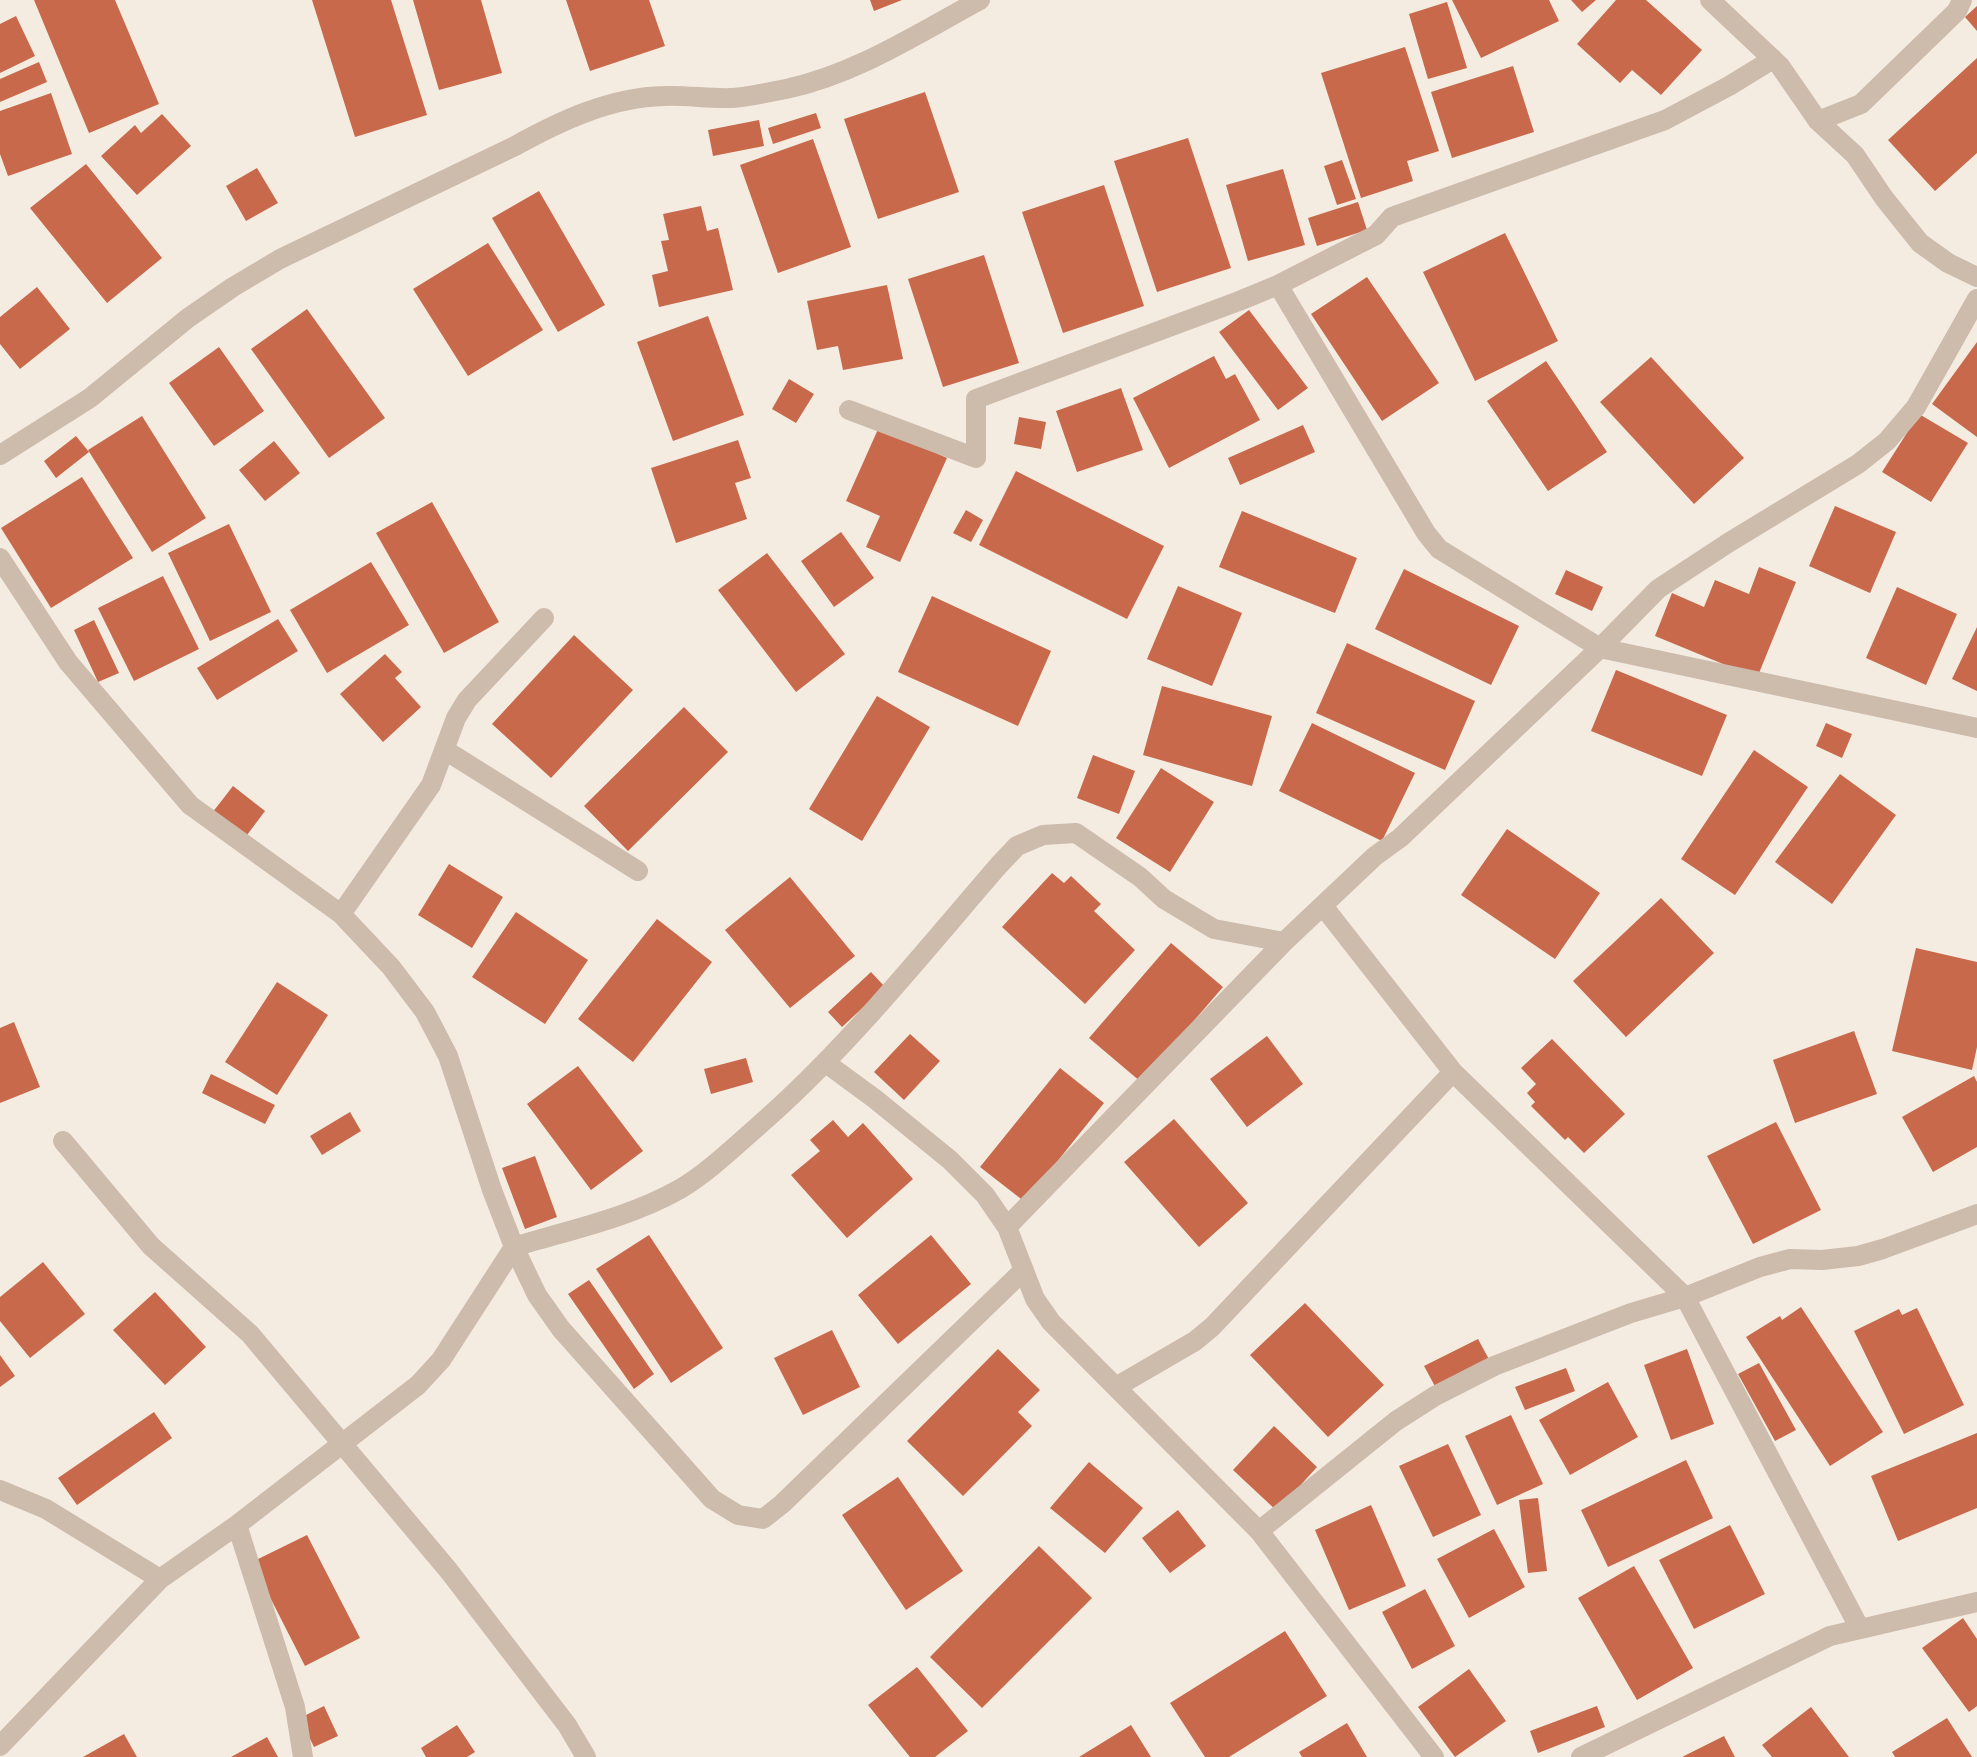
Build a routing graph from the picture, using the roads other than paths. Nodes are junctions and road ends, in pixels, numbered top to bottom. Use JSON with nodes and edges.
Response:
{"nodes":[{"id":1,"x":980,"y":0,"type":"edge"},
{"id":2,"x":1710,"y":0,"type":"edge"},
{"id":3,"x":1962,"y":0,"type":"edge"},
{"id":4,"x":1773,"y":59,"type":"junction"},
{"id":5,"x":1818,"y":121,"type":"junction"},
{"id":6,"x":1977,"y":277,"type":"edge"},
{"id":7,"x":1278,"y":285,"type":"junction"},
{"id":8,"x":1977,"y":299,"type":"edge"},
{"id":9,"x":849,"y":410,"type":"dead end"},
{"id":10,"x":0,"y":455,"type":"edge"},
{"id":11,"x":0,"y":558,"type":"edge"},
{"id":12,"x":544,"y":618,"type":"dead end"},
{"id":13,"x":1600,"y":648,"type":"junction"},
{"id":14,"x":1977,"y":728,"type":"edge"},
{"id":15,"x":445,"y":750,"type":"junction"},
{"id":16,"x":638,"y":871,"type":"dead end"},
{"id":17,"x":1323,"y":906,"type":"junction"},
{"id":18,"x":341,"y":914,"type":"junction"},
{"id":19,"x":1284,"y":942,"type":"junction"},
{"id":20,"x":826,"y":1063,"type":"junction"},
{"id":21,"x":1453,"y":1072,"type":"junction"},
{"id":22,"x":63,"y":1141,"type":"dead end"},
{"id":23,"x":1977,"y":1214,"type":"edge"},
{"id":24,"x":1007,"y":1227,"type":"junction"},
{"id":25,"x":514,"y":1247,"type":"junction"},
{"id":26,"x":1024,"y":1270,"type":"junction"},
{"id":27,"x":1685,"y":1297,"type":"junction"},
{"id":28,"x":1116,"y":1387,"type":"junction"},
{"id":29,"x":344,"y":1444,"type":"junction"},
{"id":30,"x":0,"y":1490,"type":"edge"},
{"id":31,"x":237,"y":1525,"type":"junction"},
{"id":32,"x":1259,"y":1531,"type":"junction"},
{"id":33,"x":160,"y":1579,"type":"junction"},
{"id":34,"x":1977,"y":1602,"type":"edge"},
{"id":35,"x":1860,"y":1629,"type":"junction"},
{"id":36,"x":0,"y":1746,"type":"edge"},
{"id":37,"x":303,"y":1757,"type":"edge"},
{"id":38,"x":586,"y":1757,"type":"edge"},
{"id":39,"x":1434,"y":1757,"type":"edge"},
{"id":40,"x":1581,"y":1757,"type":"edge"}],
"edges":[{"from":1,"to":10,"type":"street"},
{"from":2,"to":4,"type":"street"},
{"from":3,"to":5,"type":"street"},
{"from":4,"to":5,"type":"street"},
{"from":4,"to":7,"type":"street"},
{"from":5,"to":6,"type":"street"},
{"from":7,"to":9,"type":"street"},
{"from":7,"to":13,"type":"street"},
{"from":8,"to":13,"type":"street"},
{"from":11,"to":18,"type":"street"},
{"from":12,"to":15,"type":"street"},
{"from":13,"to":14,"type":"street"},
{"from":13,"to":17,"type":"street"},
{"from":15,"to":16,"type":"street"},
{"from":15,"to":18,"type":"street"},
{"from":17,"to":19,"type":"street"},
{"from":17,"to":21,"type":"street"},
{"from":18,"to":25,"type":"street"},
{"from":19,"to":20,"type":"street"},
{"from":19,"to":24,"type":"street"},
{"from":20,"to":24,"type":"street"},
{"from":20,"to":25,"type":"street"},
{"from":21,"to":27,"type":"street"},
{"from":21,"to":28,"type":"street"},
{"from":22,"to":29,"type":"street"},
{"from":23,"to":27,"type":"street"},
{"from":24,"to":26,"type":"street"},
{"from":25,"to":26,"type":"street"},
{"from":25,"to":29,"type":"street"},
{"from":26,"to":28,"type":"street"},
{"from":27,"to":32,"type":"street"},
{"from":27,"to":35,"type":"street"},
{"from":28,"to":32,"type":"street"},
{"from":29,"to":31,"type":"street"},
{"from":29,"to":38,"type":"street"},
{"from":30,"to":33,"type":"street"},
{"from":31,"to":33,"type":"street"},
{"from":31,"to":37,"type":"street"},
{"from":32,"to":39,"type":"street"},
{"from":33,"to":36,"type":"street"},
{"from":34,"to":35,"type":"street"},
{"from":35,"to":40,"type":"street"}]}
